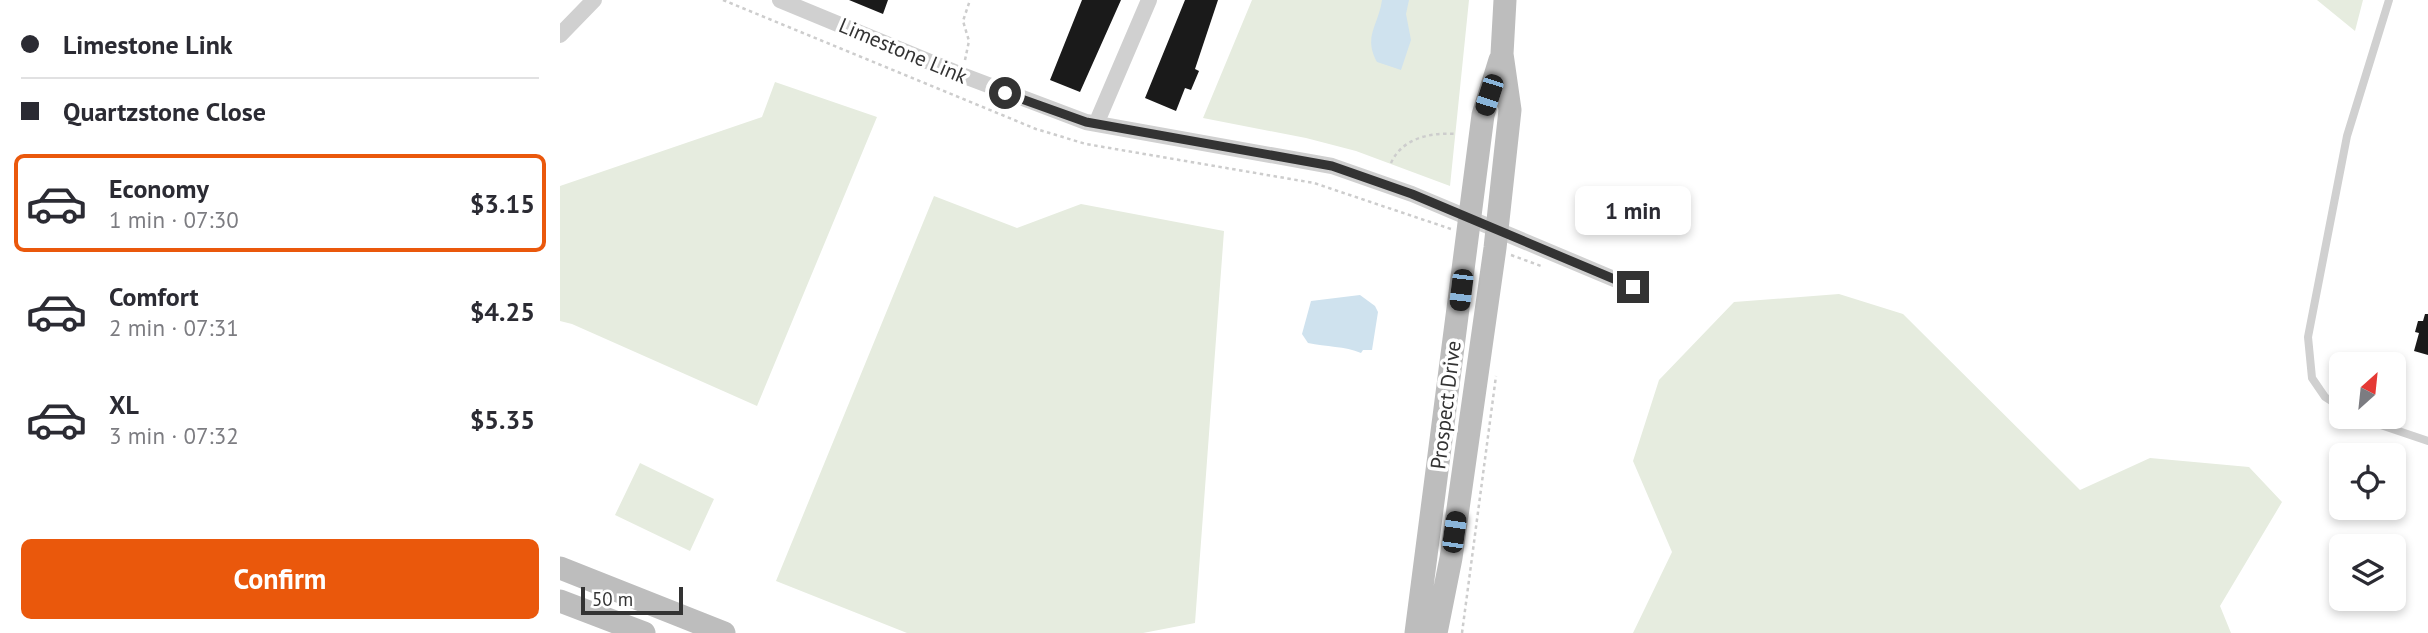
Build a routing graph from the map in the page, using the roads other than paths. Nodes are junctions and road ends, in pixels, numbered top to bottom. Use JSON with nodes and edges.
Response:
{"nodes":[{"id":1,"x":594,"y":0,"type":"edge"},
{"id":2,"x":780,"y":0,"type":"edge"},
{"id":3,"x":1149,"y":0,"type":"edge"},
{"id":4,"x":1505,"y":0,"type":"edge"},
{"id":5,"x":2389,"y":0,"type":"edge"},
{"id":6,"x":815,"y":6,"type":"edge"},
{"id":7,"x":560,"y":35,"type":"edge"},
{"id":8,"x":1502,"y":54,"type":"junction"},
{"id":9,"x":1096,"y":124,"type":"junction"},
{"id":10,"x":1470,"y":219,"type":"junction"},
{"id":11,"x":1496,"y":230,"type":"junction"},
{"id":12,"x":1633,"y":287,"type":"dead end"},
{"id":13,"x":2329,"y":400,"type":"edge"},
{"id":14,"x":2392,"y":429,"type":"edge"},
{"id":15,"x":2428,"y":441,"type":"edge"},
{"id":16,"x":560,"y":568,"type":"edge"},
{"id":17,"x":560,"y":601,"type":"edge"},
{"id":18,"x":690,"y":620,"type":"junction"},
{"id":19,"x":644,"y":633,"type":"edge"},
{"id":20,"x":724,"y":633,"type":"edge"},
{"id":21,"x":739,"y":633,"type":"edge"},
{"id":22,"x":1416,"y":633,"type":"edge"},
{"id":23,"x":1436,"y":633,"type":"edge"}],
"edges":[{"from":1,"to":7,"type":"street"},
{"from":2,"to":6,"type":"street","name":"Limestone Link"},
{"from":3,"to":9,"type":"street"},
{"from":4,"to":8,"type":"street","name":"Prospect Drive"},
{"from":5,"to":13,"type":"lane"},
{"from":6,"to":9,"type":"street","name":"Limestone Link"},
{"from":8,"to":10,"type":"street","name":"Prospect Drive"},
{"from":8,"to":11,"type":"street","name":"Prospect Drive"},
{"from":9,"to":10,"type":"street","name":"Limestone Link"},
{"from":10,"to":11,"type":"street","name":"Limestone Link"},
{"from":10,"to":22,"type":"street","name":"Prospect Drive"},
{"from":11,"to":12,"type":"street","name":"Limestone Link"},
{"from":11,"to":23,"type":"street","name":"Prospect Drive"},
{"from":14,"to":15,"type":"lane"},
{"from":16,"to":18,"type":"street"},
{"from":17,"to":19,"type":"street"},
{"from":18,"to":20,"type":"street"},
{"from":18,"to":21,"type":"street"}]}
